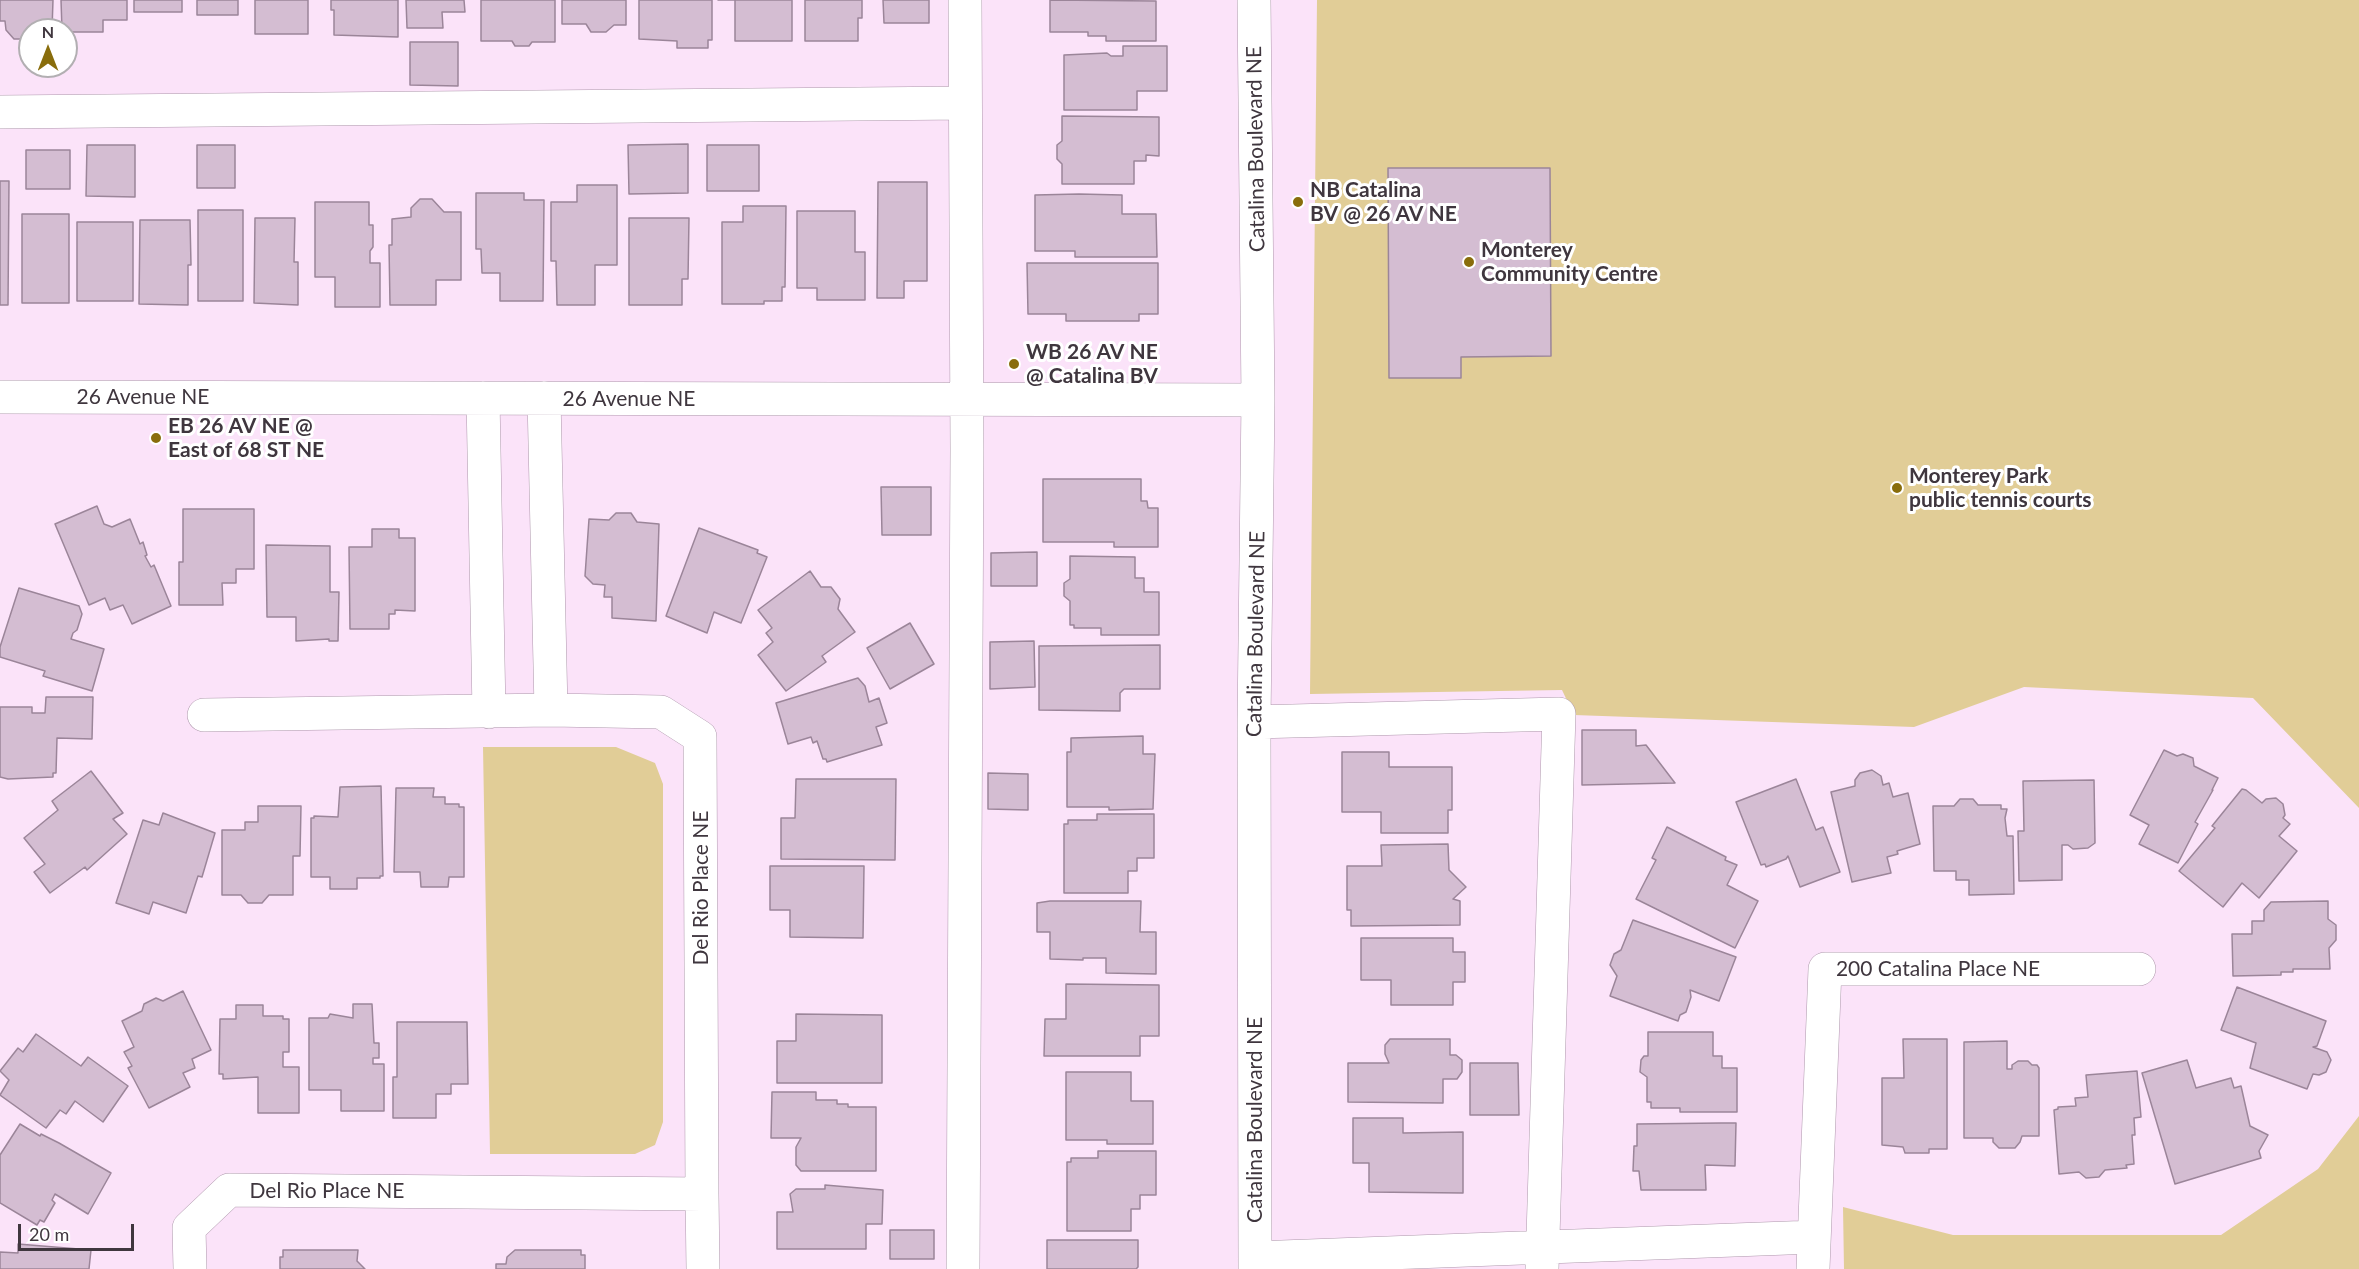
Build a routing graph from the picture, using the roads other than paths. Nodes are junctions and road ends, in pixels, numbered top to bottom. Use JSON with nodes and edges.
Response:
{"nodes":[{"id":1,"x":965,"y":0,"type":"edge"},
{"id":2,"x":1254,"y":0,"type":"edge"},
{"id":3,"x":965,"y":103,"type":"junction"},
{"id":4,"x":0,"y":112,"type":"edge"},
{"id":5,"x":0,"y":397,"type":"edge"},
{"id":6,"x":483,"y":398,"type":"junction"},
{"id":7,"x":544,"y":398,"type":"junction"},
{"id":8,"x":1258,"y":400,"type":"junction"},
{"id":9,"x":967,"y":401,"type":"junction"},
{"id":10,"x":551,"y":710,"type":"junction"},
{"id":11,"x":489,"y":712,"type":"junction"},
{"id":12,"x":204,"y":715,"type":"dead end"},
{"id":13,"x":1254,"y":722,"type":"junction"},
{"id":14,"x":2139,"y":969,"type":"dead end"},
{"id":15,"x":702,"y":1194,"type":"junction"},
{"id":16,"x":1813,"y":1253,"type":"edge"},
{"id":17,"x":1541,"y":1258,"type":"edge"},
{"id":18,"x":1255,"y":1263,"type":"edge"},
{"id":19,"x":190,"y":1269,"type":"edge"},
{"id":20,"x":703,"y":1269,"type":"edge"},
{"id":21,"x":963,"y":1269,"type":"edge"}],
"edges":[{"from":1,"to":3,"type":"street"},
{"from":2,"to":8,"type":"street","name":"Catalina Boulevard NE"},
{"from":3,"to":4,"type":"street"},
{"from":3,"to":9,"type":"street"},
{"from":5,"to":6,"type":"street","name":"26 Avenue NE"},
{"from":6,"to":7,"type":"street","name":"26 Avenue NE"},
{"from":6,"to":11,"type":"street"},
{"from":7,"to":9,"type":"street","name":"26 Avenue NE"},
{"from":7,"to":10,"type":"street"},
{"from":8,"to":9,"type":"street","name":"26 Avenue NE"},
{"from":8,"to":13,"type":"street","name":"Catalina Boulevard NE"},
{"from":9,"to":21,"type":"street"},
{"from":10,"to":11,"type":"street","name":"Del Rio Place NE"},
{"from":10,"to":15,"type":"street","name":"Del Rio Place NE"},
{"from":11,"to":12,"type":"street","name":"Del Rio Place NE"},
{"from":13,"to":17,"type":"street"},
{"from":13,"to":18,"type":"street","name":"Catalina Boulevard NE"},
{"from":14,"to":16,"type":"street","name":"200 Catalina Place NE"},
{"from":15,"to":19,"type":"street","name":"Del Rio Place NE"},
{"from":15,"to":20,"type":"street","name":"Del Rio Place NE"},
{"from":16,"to":17,"type":"street","name":"200 Catalina Place NE"},
{"from":17,"to":18,"type":"street","name":"200 Catalina Place NE"}]}
